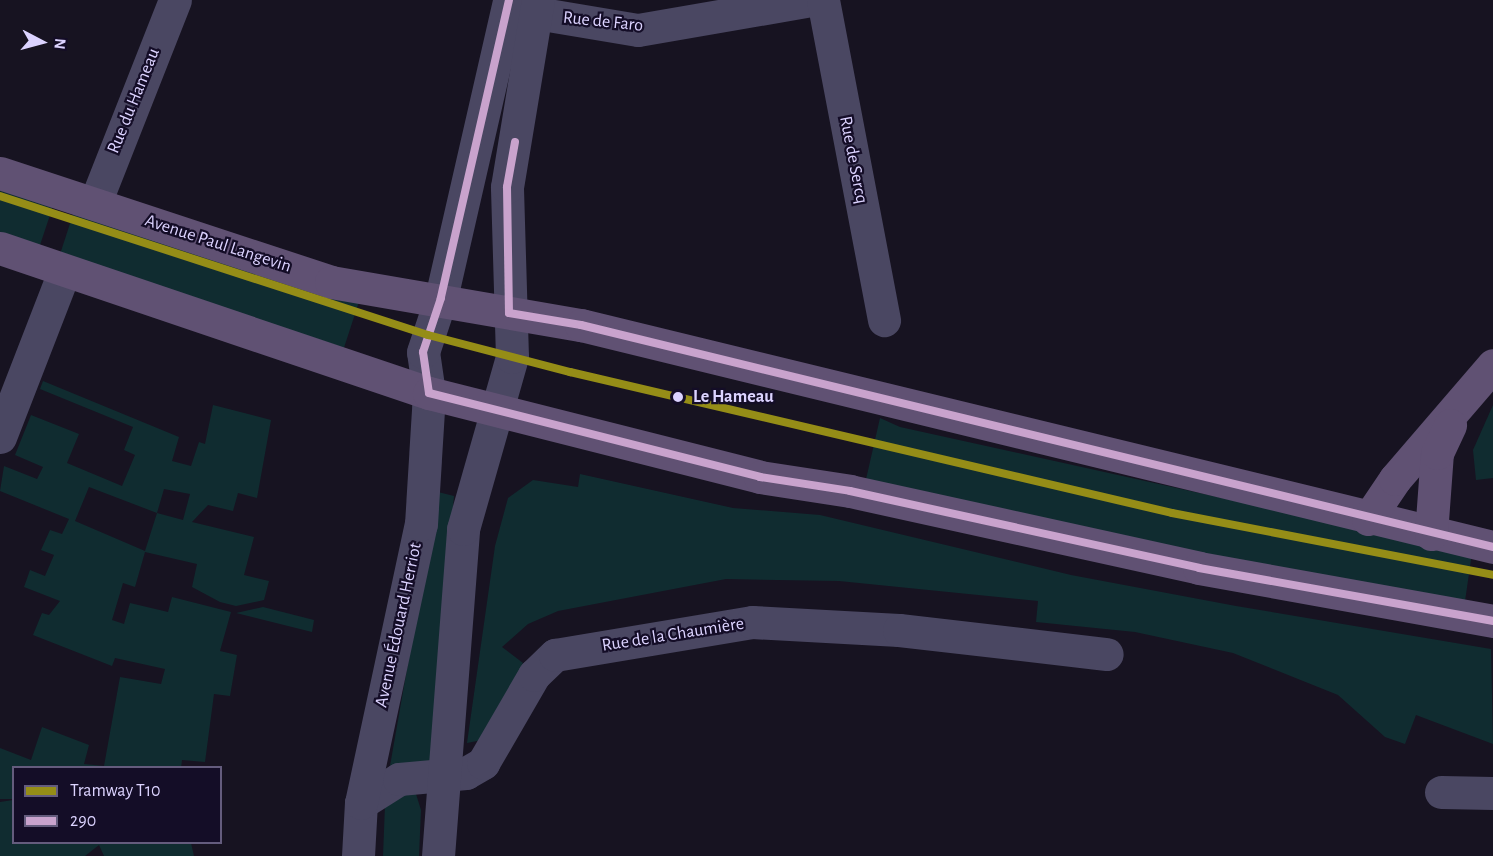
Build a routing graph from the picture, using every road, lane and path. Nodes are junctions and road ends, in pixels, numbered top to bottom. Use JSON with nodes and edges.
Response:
{"nodes":[{"id":1,"x":175,"y":0,"type":"edge"},
{"id":2,"x":811,"y":0,"type":"edge"},
{"id":3,"x":823,"y":0,"type":"edge"},
{"id":4,"x":528,"y":3,"type":"edge"},
{"id":5,"x":0,"y":173,"type":"edge"},
{"id":6,"x":95,"y":203,"type":"junction"},
{"id":7,"x":0,"y":248,"type":"edge"},
{"id":8,"x":64,"y":272,"type":"junction"},
{"id":9,"x":441,"y":298,"type":"junction"},
{"id":10,"x":509,"y":313,"type":"junction"},
{"id":11,"x":884,"y":320,"type":"dead end"},
{"id":12,"x":1493,"y":365,"type":"edge"},
{"id":13,"x":429,"y":393,"type":"junction"},
{"id":14,"x":1458,"y":408,"type":"junction"},
{"id":15,"x":495,"y":411,"type":"junction"},
{"id":16,"x":0,"y":437,"type":"edge"},
{"id":17,"x":1368,"y":519,"type":"junction"},
{"id":18,"x":1431,"y":534,"type":"junction"},
{"id":19,"x":1493,"y":547,"type":"edge"},
{"id":20,"x":1493,"y":621,"type":"edge"},
{"id":21,"x":1107,"y":654,"type":"dead end"},
{"id":22,"x":443,"y":778,"type":"junction"},
{"id":23,"x":1441,"y":792,"type":"dead end"},
{"id":24,"x":1493,"y":793,"type":"edge"},
{"id":25,"x":361,"y":803,"type":"junction"},
{"id":26,"x":358,"y":856,"type":"edge"},
{"id":27,"x":438,"y":856,"type":"edge"}],
"edges":[{"from":1,"to":6,"type":"street","name":"Rue du Hameau"},
{"from":2,"to":4,"type":"street","name":"Rue de Faro"},
{"from":3,"to":11,"type":"street","name":"Rue de Sercq"},
{"from":4,"to":9,"type":"street"},
{"from":4,"to":10,"type":"street"},
{"from":5,"to":6,"type":"main road","name":"Avenue Paul Langevin"},
{"from":6,"to":9,"type":"main road","name":"Avenue Paul Langevin"},
{"from":7,"to":8,"type":"main road"},
{"from":8,"to":13,"type":"main road"},
{"from":8,"to":16,"type":"street"},
{"from":9,"to":10,"type":"main road","name":"Avenue Paul Langevin"},
{"from":9,"to":13,"type":"street"},
{"from":10,"to":15,"type":"street"},
{"from":10,"to":17,"type":"main road","name":"Avenue Paul Langevin"},
{"from":12,"to":14,"type":"main road"},
{"from":13,"to":15,"type":"main road"},
{"from":13,"to":25,"type":"street","name":"Avenue Édouard Herriot"},
{"from":14,"to":17,"type":"main road"},
{"from":14,"to":18,"type":"main road"},
{"from":15,"to":20,"type":"main road"},
{"from":15,"to":22,"type":"street"},
{"from":17,"to":18,"type":"main road","name":"Avenue Paul Langevin"},
{"from":18,"to":19,"type":"main road","name":"Avenue Paul Langevin"},
{"from":21,"to":22,"type":"street","name":"Rue de la Chaumière"},
{"from":22,"to":25,"type":"street","name":"Rue de la Chaumière"},
{"from":22,"to":27,"type":"street"},
{"from":23,"to":24,"type":"street"},
{"from":25,"to":26,"type":"street","name":"Avenue Édouard Herriot"}]}
